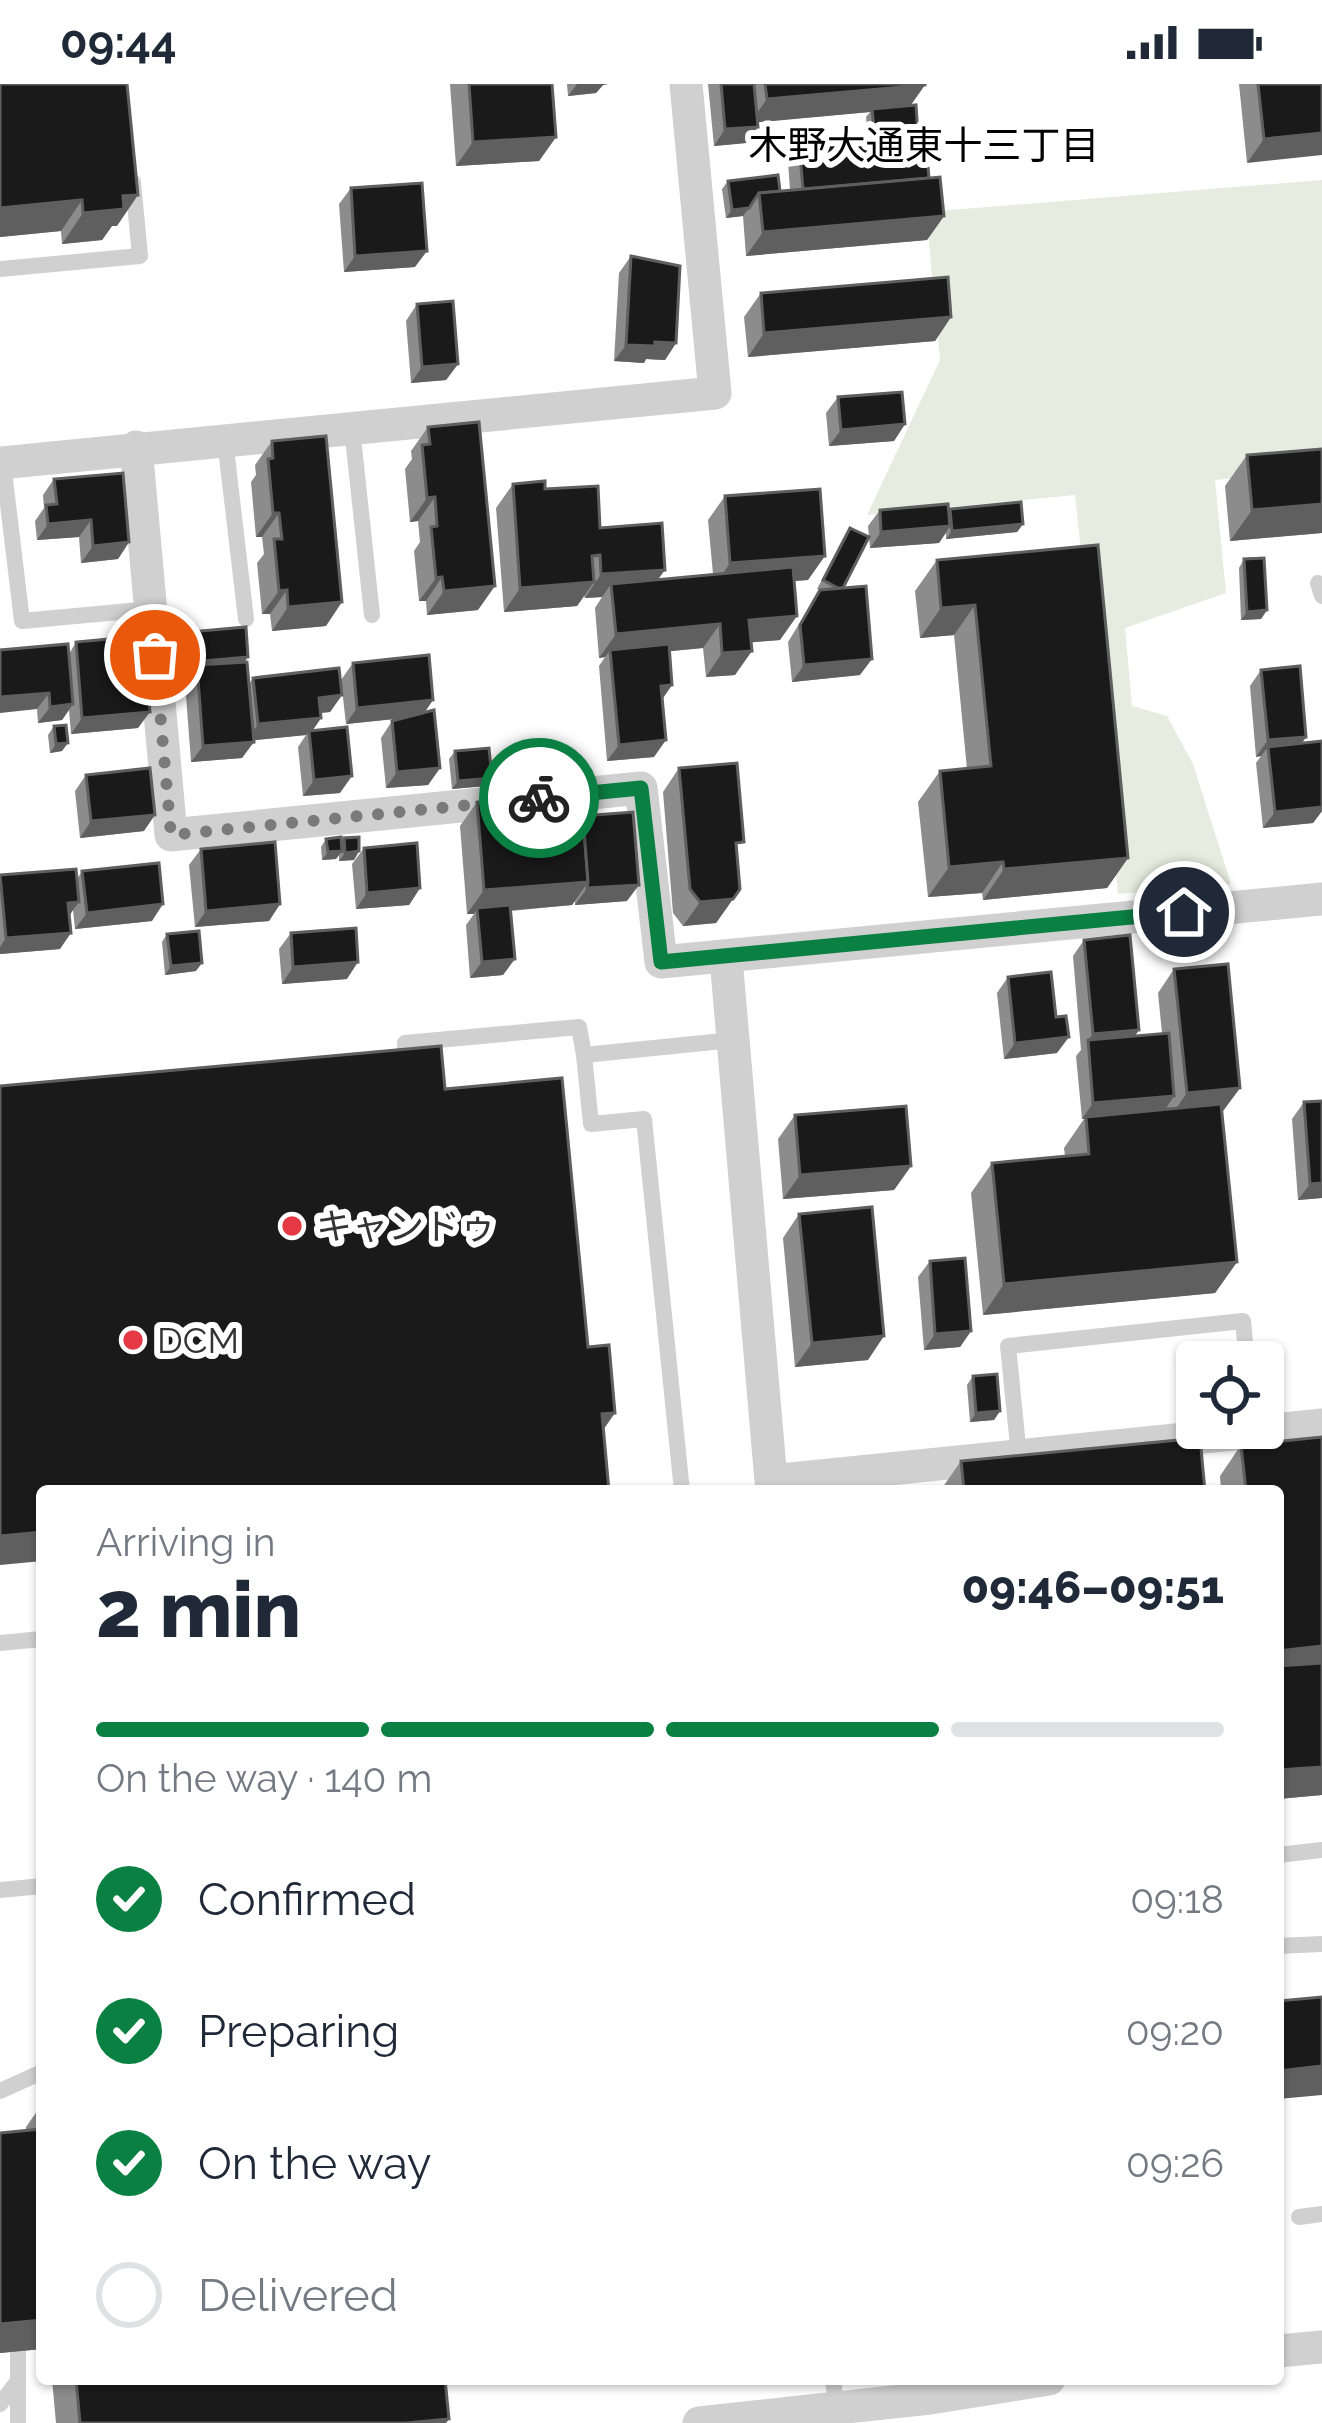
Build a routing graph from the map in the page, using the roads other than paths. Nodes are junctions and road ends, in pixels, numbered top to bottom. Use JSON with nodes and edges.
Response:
{"nodes":[{"id":1,"x":686,"y":84,"type":"edge"},
{"id":2,"x":129,"y":151,"type":"edge"},
{"id":3,"x":0,"y":269,"type":"edge"},
{"id":4,"x":352,"y":427,"type":"junction"},
{"id":5,"x":225,"y":439,"type":"junction"},
{"id":6,"x":136,"y":447,"type":"junction"},
{"id":7,"x":1,"y":463,"type":"edge"},
{"id":8,"x":151,"y":610,"type":"junction"},
{"id":9,"x":372,"y":615,"type":"dead end"},
{"id":10,"x":246,"y":619,"type":"dead end"},
{"id":11,"x":1322,"y":899,"type":"edge"},
{"id":12,"x":726,"y":958,"type":"junction"},
{"id":13,"x":733,"y":1040,"type":"junction"},
{"id":14,"x":584,"y":1055,"type":"junction"},
{"id":15,"x":382,"y":1063,"type":"edge"},
{"id":16,"x":1245,"y":1341,"type":"edge"},
{"id":17,"x":1322,"y":1425,"type":"edge"},
{"id":18,"x":1284,"y":1428,"type":"edge"},
{"id":19,"x":1176,"y":1439,"type":"edge"},
{"id":20,"x":1019,"y":1456,"type":"junction"},
{"id":21,"x":860,"y":1482,"type":"edge"},
{"id":22,"x":681,"y":1485,"type":"edge"},
{"id":23,"x":36,"y":1639,"type":"edge"},
{"id":24,"x":0,"y":1642,"type":"edge"},
{"id":25,"x":1322,"y":1850,"type":"edge"},
{"id":26,"x":1284,"y":1854,"type":"edge"},
{"id":27,"x":36,"y":1887,"type":"edge"},
{"id":28,"x":0,"y":1890,"type":"edge"},
{"id":29,"x":1322,"y":1944,"type":"edge"},
{"id":30,"x":1284,"y":1946,"type":"edge"},
{"id":31,"x":36,"y":2075,"type":"edge"},
{"id":32,"x":0,"y":2091,"type":"edge"},
{"id":33,"x":1322,"y":2214,"type":"edge"},
{"id":34,"x":1299,"y":2216,"type":"dead end"},
{"id":35,"x":1322,"y":2348,"type":"edge"},
{"id":36,"x":17,"y":2351,"type":"edge"},
{"id":37,"x":1284,"y":2351,"type":"edge"},
{"id":38,"x":17,"y":2380,"type":"junction"},
{"id":39,"x":1011,"y":2385,"type":"edge"},
{"id":40,"x":835,"y":2392,"type":"edge"},
{"id":41,"x":0,"y":2404,"type":"edge"},
{"id":42,"x":18,"y":2423,"type":"edge"},
{"id":43,"x":699,"y":2423,"type":"edge"}],
"edges":[{"from":1,"to":4,"type":"street"},
{"from":2,"to":3,"type":"lane"},
{"from":4,"to":5,"type":"street"},
{"from":4,"to":9,"type":"lane"},
{"from":5,"to":6,"type":"street"},
{"from":5,"to":10,"type":"lane"},
{"from":6,"to":7,"type":"street"},
{"from":6,"to":8,"type":"street"},
{"from":7,"to":8,"type":"lane"},
{"from":8,"to":12,"type":"street"},
{"from":11,"to":12,"type":"street"},
{"from":12,"to":13,"type":"street"},
{"from":13,"to":14,"type":"lane"},
{"from":13,"to":21,"type":"street"},
{"from":14,"to":15,"type":"lane"},
{"from":14,"to":22,"type":"lane"},
{"from":16,"to":20,"type":"lane"},
{"from":17,"to":18,"type":"street"},
{"from":19,"to":20,"type":"street"},
{"from":20,"to":21,"type":"street"},
{"from":23,"to":24,"type":"lane"},
{"from":25,"to":26,"type":"lane"},
{"from":27,"to":28,"type":"lane"},
{"from":29,"to":30,"type":"lane"},
{"from":31,"to":32,"type":"lane"},
{"from":33,"to":34,"type":"lane"},
{"from":35,"to":37,"type":"street"},
{"from":36,"to":38,"type":"lane"},
{"from":38,"to":41,"type":"lane"},
{"from":38,"to":42,"type":"lane"},
{"from":39,"to":40,"type":"street"},
{"from":40,"to":43,"type":"street"}]}
